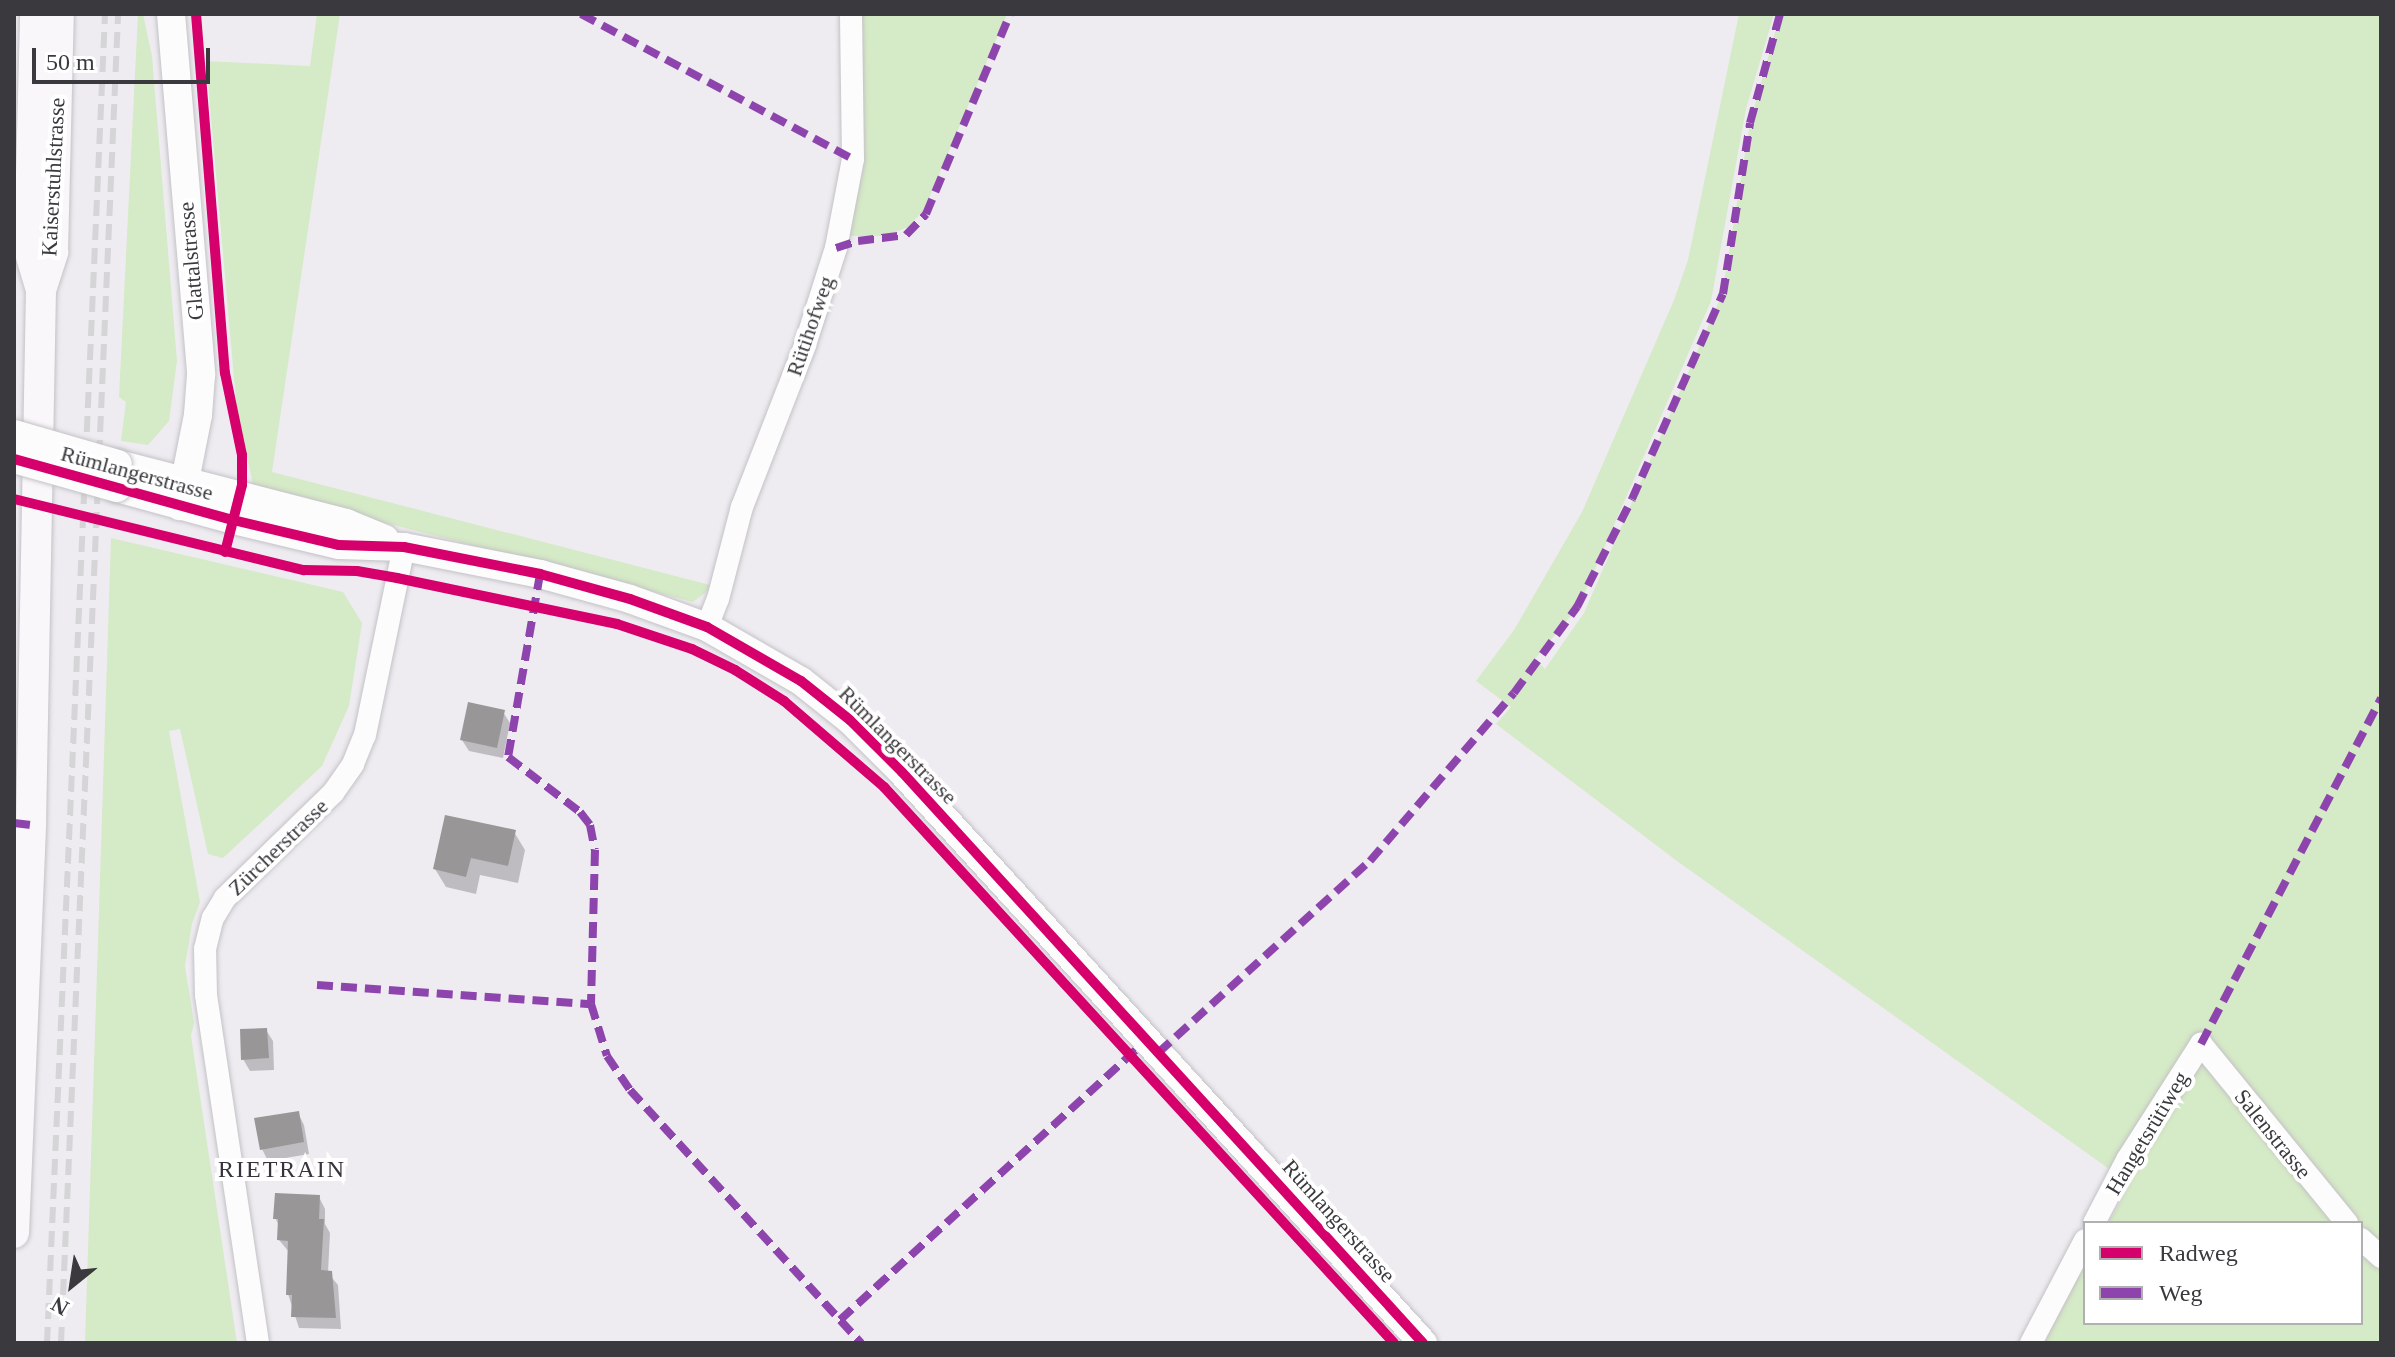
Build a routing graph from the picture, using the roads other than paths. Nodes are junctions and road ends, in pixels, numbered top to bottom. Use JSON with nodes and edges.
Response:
{"nodes":[{"id":1,"x":35,"y":14,"type":"edge"},
{"id":2,"x":59,"y":14,"type":"edge"},
{"id":3,"x":171,"y":14,"type":"edge"},
{"id":4,"x":851,"y":14,"type":"edge"},
{"id":5,"x":41,"y":290,"type":"junction"},
{"id":6,"x":14,"y":434,"type":"edge"},
{"id":7,"x":14,"y":459,"type":"edge"},
{"id":8,"x":118,"y":476,"type":"junction"},
{"id":9,"x":182,"y":493,"type":"junction"},
{"id":10,"x":404,"y":547,"type":"junction"},
{"id":11,"x":707,"y":627,"type":"junction"},
{"id":12,"x":2201,"y":1044,"type":"joint"},
{"id":13,"x":2095,"y":1221,"type":"edge"},
{"id":14,"x":2345,"y":1221,"type":"edge"},
{"id":15,"x":14,"y":1233,"type":"edge"},
{"id":16,"x":2363,"y":1241,"type":"edge"},
{"id":17,"x":2083,"y":1244,"type":"edge"},
{"id":18,"x":2381,"y":1257,"type":"edge"},
{"id":19,"x":258,"y":1343,"type":"edge"},
{"id":20,"x":1423,"y":1343,"type":"edge"},
{"id":21,"x":2031,"y":1343,"type":"edge"}],
"edges":[{"from":1,"to":5,"type":"main road","name":"Kaiserstuhlstrasse"},
{"from":2,"to":5,"type":"main road","name":"Kaiserstuhlstrasse"},
{"from":3,"to":9,"type":"street","name":"Glattalstrasse"},
{"from":4,"to":11,"type":"street","name":"Rütihofweg"},
{"from":5,"to":15,"type":"main road","name":"Kaiserstuhlstrasse"},
{"from":6,"to":8,"type":"street","name":"Rümlangerstrasse","bridge":true},
{"from":7,"to":8,"type":"street","name":"Rümlangerstrasse","bridge":true},
{"from":8,"to":9,"type":"street","name":"Rümlangerstrasse"},
{"from":9,"to":10,"type":"street","name":"Rümlangerstrasse"},
{"from":10,"to":11,"type":"street","name":"Rümlangerstrasse"},
{"from":10,"to":19,"type":"street","name":"Zürcherstrasse"},
{"from":11,"to":20,"type":"street","name":"Rümlangerstrasse"},
{"from":12,"to":13,"type":"street","name":"Hangetsrütiweg"},
{"from":12,"to":14,"type":"street","name":"Salenstrasse"},
{"from":16,"to":18,"type":"street"},
{"from":17,"to":21,"type":"street"}]}
